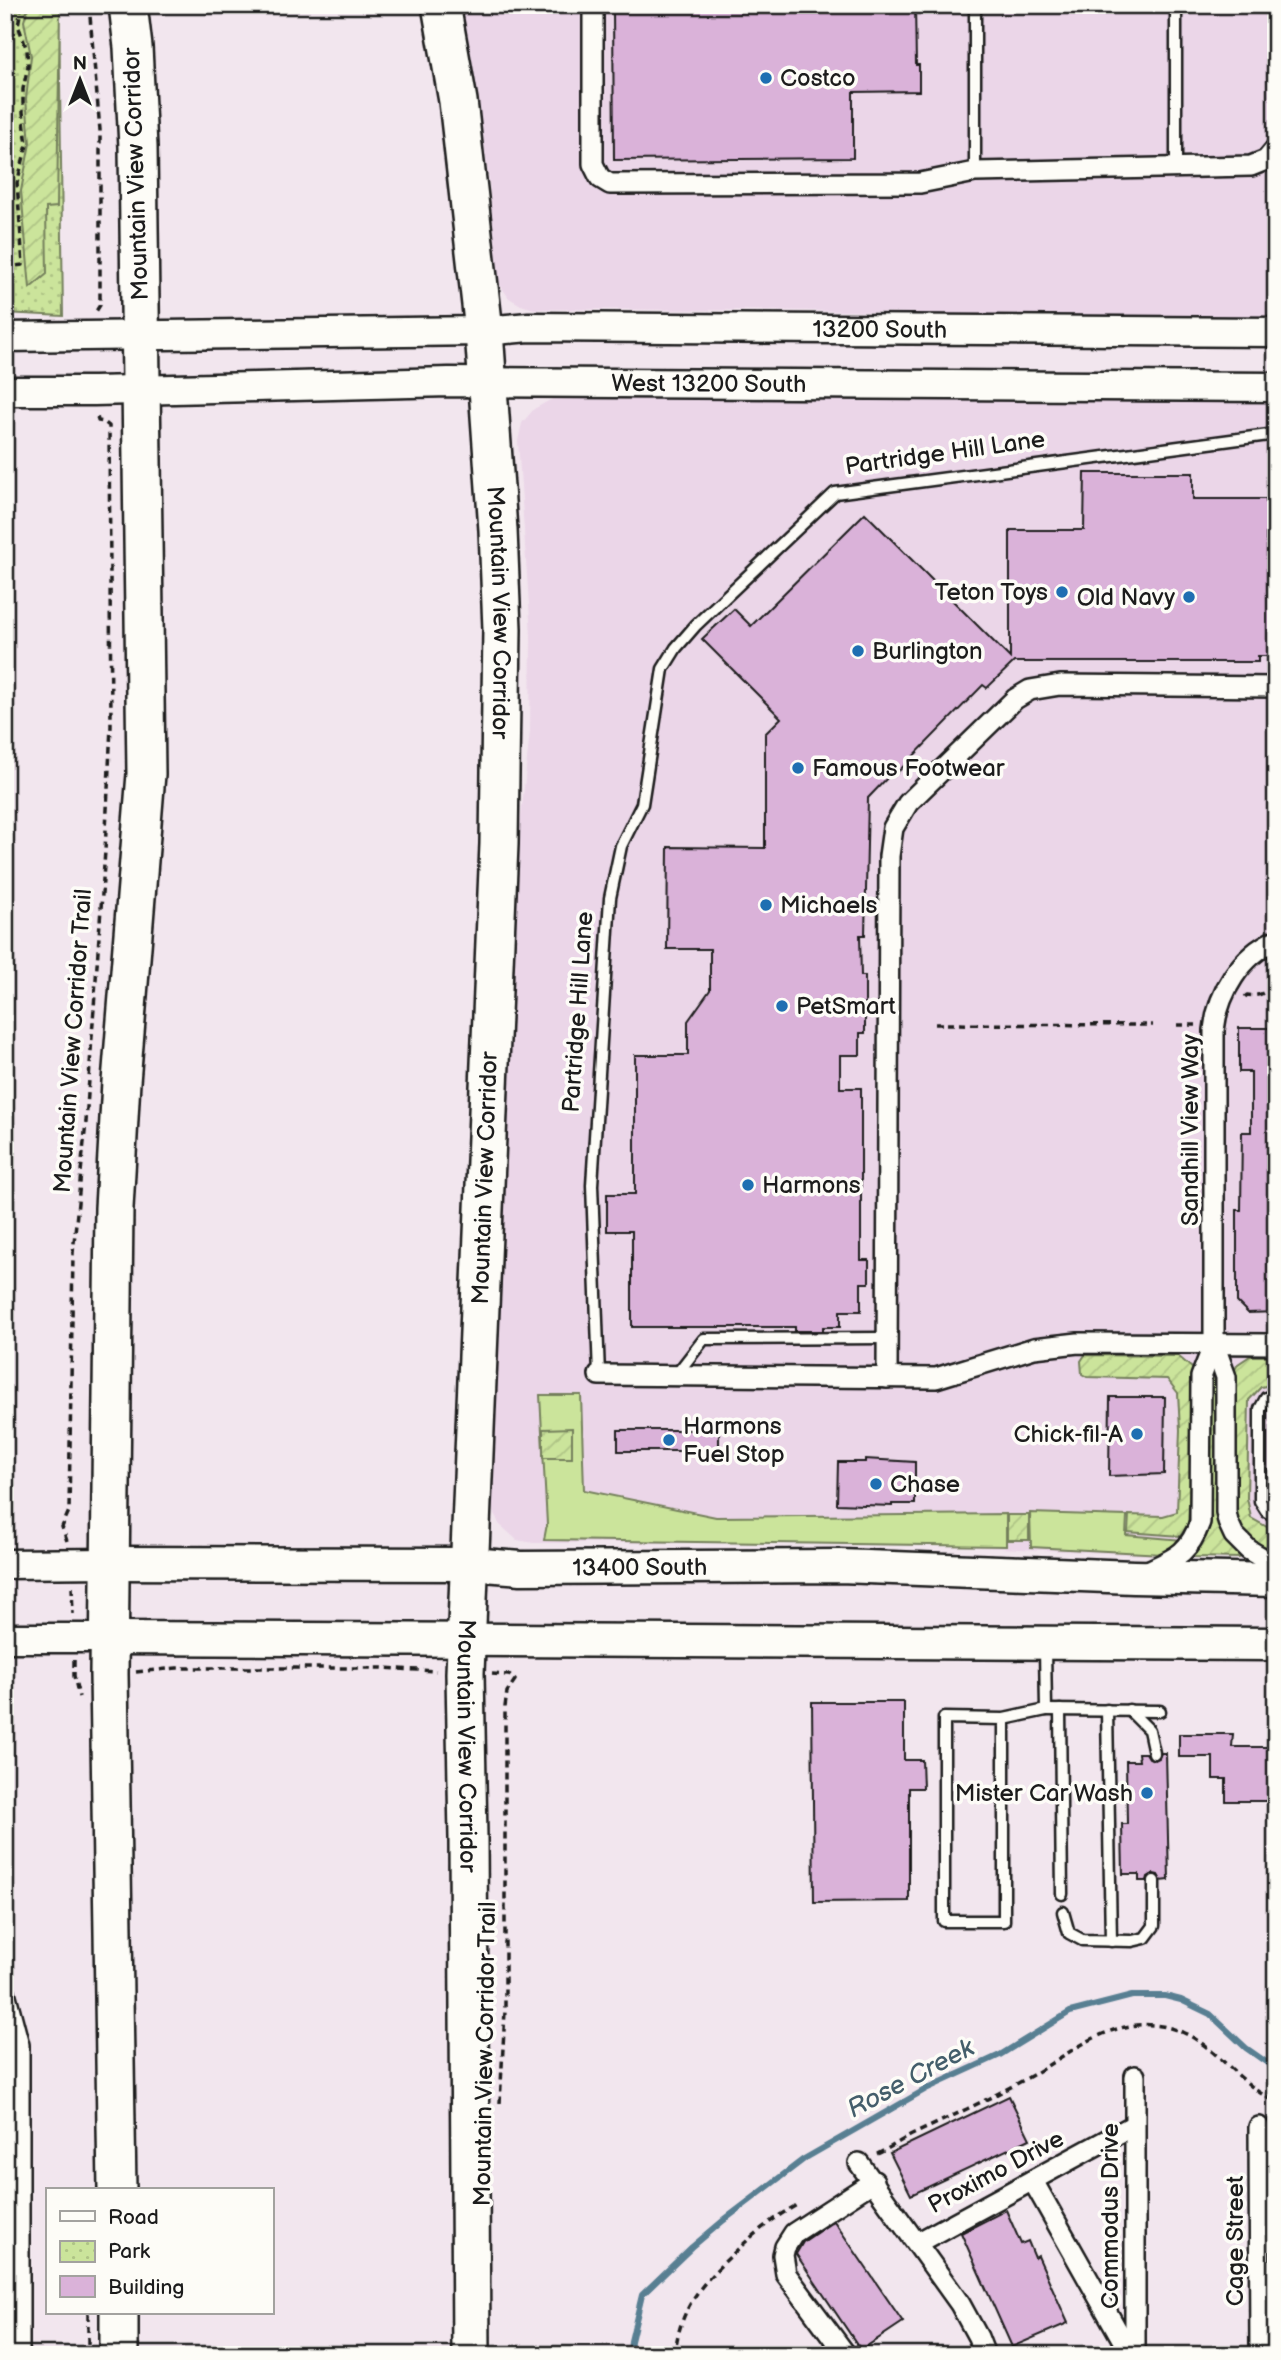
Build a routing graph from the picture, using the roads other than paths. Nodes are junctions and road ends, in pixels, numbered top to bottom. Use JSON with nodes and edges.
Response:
{"nodes":[{"id":1,"x":128,"y":5,"type":"edge"},
{"id":2,"x":440,"y":5,"type":"edge"},
{"id":3,"x":593,"y":5,"type":"edge"},
{"id":4,"x":975,"y":5,"type":"edge"},
{"id":5,"x":1176,"y":5,"type":"edge"},
{"id":6,"x":1276,"y":148,"type":"edge"},
{"id":7,"x":1176,"y":168,"type":"junction"},
{"id":8,"x":975,"y":172,"type":"junction"},
{"id":9,"x":484,"y":331,"type":"junction"},
{"id":10,"x":1276,"y":332,"type":"edge"},
{"id":11,"x":140,"y":336,"type":"junction"},
{"id":12,"x":5,"y":337,"type":"edge"},
{"id":13,"x":487,"y":382,"type":"junction"},
{"id":14,"x":1276,"y":387,"type":"edge"},
{"id":15,"x":140,"y":389,"type":"junction"},
{"id":16,"x":5,"y":391,"type":"edge"},
{"id":17,"x":1276,"y":434,"type":"edge"},
{"id":18,"x":1276,"y":687,"type":"edge"},
{"id":19,"x":1276,"y":940,"type":"edge"},
{"id":20,"x":887,"y":1338,"type":"junction"},
{"id":21,"x":1214,"y":1344,"type":"junction"},
{"id":22,"x":1276,"y":1344,"type":"edge"},
{"id":23,"x":599,"y":1375,"type":"joint"},
{"id":24,"x":676,"y":1376,"type":"junction"},
{"id":25,"x":887,"y":1378,"type":"junction"},
{"id":26,"x":1276,"y":1395,"type":"edge"},
{"id":27,"x":1276,"y":1516,"type":"edge"},
{"id":28,"x":110,"y":1563,"type":"junction"},
{"id":29,"x":471,"y":1563,"type":"junction"},
{"id":30,"x":5,"y":1564,"type":"edge"},
{"id":31,"x":1276,"y":1566,"type":"edge"},
{"id":32,"x":1134,"y":1577,"type":"junction"},
{"id":33,"x":1276,"y":1580,"type":"edge"},
{"id":34,"x":5,"y":1638,"type":"edge"},
{"id":35,"x":110,"y":1638,"type":"junction"},
{"id":36,"x":467,"y":1639,"type":"junction"},
{"id":37,"x":1045,"y":1644,"type":"junction"},
{"id":38,"x":1276,"y":1644,"type":"edge"},
{"id":39,"x":1045,"y":1710,"type":"junction"},
{"id":40,"x":1060,"y":1710,"type":"junction"},
{"id":41,"x":1107,"y":1710,"type":"junction"},
{"id":42,"x":1129,"y":1710,"type":"junction"},
{"id":43,"x":1160,"y":1710,"type":"dead end"},
{"id":44,"x":1004,"y":1719,"type":"junction"},
{"id":45,"x":1154,"y":1753,"type":"dead end"},
{"id":46,"x":1154,"y":1881,"type":"dead end"},
{"id":47,"x":1062,"y":1895,"type":"dead end"},
{"id":48,"x":1063,"y":1912,"type":"dead end"},
{"id":49,"x":1111,"y":1941,"type":"junction"},
{"id":50,"x":5,"y":1992,"type":"edge"},
{"id":51,"x":1135,"y":2076,"type":"dead end"},
{"id":52,"x":1134,"y":2124,"type":"junction"},
{"id":53,"x":1259,"y":2127,"type":"dead end"},
{"id":54,"x":12,"y":2130,"type":"edge"},
{"id":55,"x":859,"y":2162,"type":"road end"},
{"id":56,"x":874,"y":2181,"type":"junction"},
{"id":57,"x":1033,"y":2181,"type":"junction"},
{"id":58,"x":117,"y":2188,"type":"edge"},
{"id":59,"x":1268,"y":2196,"type":"edge"},
{"id":60,"x":917,"y":2242,"type":"junction"},
{"id":61,"x":119,"y":2314,"type":"edge"},
{"id":62,"x":19,"y":2355,"type":"edge"},
{"id":63,"x":119,"y":2355,"type":"edge"},
{"id":64,"x":471,"y":2355,"type":"edge"},
{"id":65,"x":846,"y":2355,"type":"edge"},
{"id":66,"x":985,"y":2355,"type":"edge"},
{"id":67,"x":1133,"y":2355,"type":"edge"},
{"id":68,"x":1260,"y":2355,"type":"edge"}],
"edges":[{"from":1,"to":11,"type":"highway","name":"Mountain View Corridor"},
{"from":2,"to":9,"type":"highway","name":"Mountain View Corridor"},
{"from":3,"to":8,"type":"street"},
{"from":4,"to":8,"type":"lane"},
{"from":5,"to":7,"type":"lane"},
{"from":6,"to":7,"type":"street"},
{"from":7,"to":8,"type":"street"},
{"from":9,"to":10,"type":"street","name":"13200 South"},
{"from":9,"to":11,"type":"street"},
{"from":9,"to":13,"type":"highway","name":"Mountain View Corridor"},
{"from":11,"to":12,"type":"street"},
{"from":11,"to":15,"type":"highway","name":"Mountain View Corridor"},
{"from":13,"to":14,"type":"street","name":"West 13200 South"},
{"from":13,"to":15,"type":"street","name":"West 13200 South"},
{"from":13,"to":29,"type":"highway","name":"Mountain View Corridor"},
{"from":15,"to":16,"type":"street"},
{"from":15,"to":28,"type":"highway","name":"Mountain View Corridor"},
{"from":17,"to":23,"type":"lane","name":"Partridge Hill Lane"},
{"from":18,"to":20,"type":"street"},
{"from":19,"to":21,"type":"street","name":"Sandhill View Way"},
{"from":20,"to":24,"type":"lane"},
{"from":20,"to":25,"type":"street"},
{"from":21,"to":22,"type":"street","name":"Partridge Hill Lane"},
{"from":21,"to":25,"type":"street","name":"Partridge Hill Lane"},
{"from":21,"to":31,"type":"street","name":"Sandhill View Way"},
{"from":21,"to":32,"type":"street","name":"Sandhill View Way"},
{"from":23,"to":24,"type":"street","name":"Partridge Hill Lane"},
{"from":24,"to":25,"type":"street","name":"Partridge Hill Lane"},
{"from":26,"to":27,"type":"lane"},
{"from":28,"to":29,"type":"main road","name":"13400 South"},
{"from":28,"to":30,"type":"street","name":"13400 South"},
{"from":28,"to":35,"type":"highway","name":"Mountain View Corridor"},
{"from":29,"to":32,"type":"main road","name":"13400 South"},
{"from":29,"to":36,"type":"highway","name":"Mountain View Corridor"},
{"from":32,"to":33,"type":"main road","name":"13400 South"},
{"from":34,"to":35,"type":"street"},
{"from":35,"to":36,"type":"main road"},
{"from":35,"to":58,"type":"highway","name":"Mountain View Corridor"},
{"from":36,"to":37,"type":"main road"},
{"from":36,"to":64,"type":"highway","name":"Mountain View Corridor"},
{"from":37,"to":38,"type":"main road"},
{"from":37,"to":39,"type":"lane"},
{"from":39,"to":40,"type":"lane"},
{"from":39,"to":44,"type":"lane"},
{"from":40,"to":41,"type":"lane"},
{"from":40,"to":47,"type":"lane"},
{"from":41,"to":42,"type":"lane"},
{"from":41,"to":49,"type":"lane"},
{"from":42,"to":43,"type":"lane"},
{"from":42,"to":45,"type":"lane"},
{"from":44,"to":44,"type":"lane"},
{"from":46,"to":49,"type":"lane"},
{"from":48,"to":49,"type":"lane"},
{"from":50,"to":54,"type":"street"},
{"from":51,"to":52,"type":"street","name":"Commodus Drive"},
{"from":52,"to":57,"type":"street","name":"Proximo Drive"},
{"from":52,"to":67,"type":"street","name":"Commodus Drive"},
{"from":53,"to":59,"type":"street","name":"Cage Street"},
{"from":54,"to":62,"type":"street"},
{"from":55,"to":56,"type":"street"},
{"from":56,"to":60,"type":"street"},
{"from":56,"to":65,"type":"street"},
{"from":57,"to":60,"type":"street","name":"Proximo Drive"},
{"from":57,"to":67,"type":"street"},
{"from":59,"to":68,"type":"street","name":"Cage Street"},
{"from":60,"to":66,"type":"street"},
{"from":61,"to":63,"type":"highway"}]}
